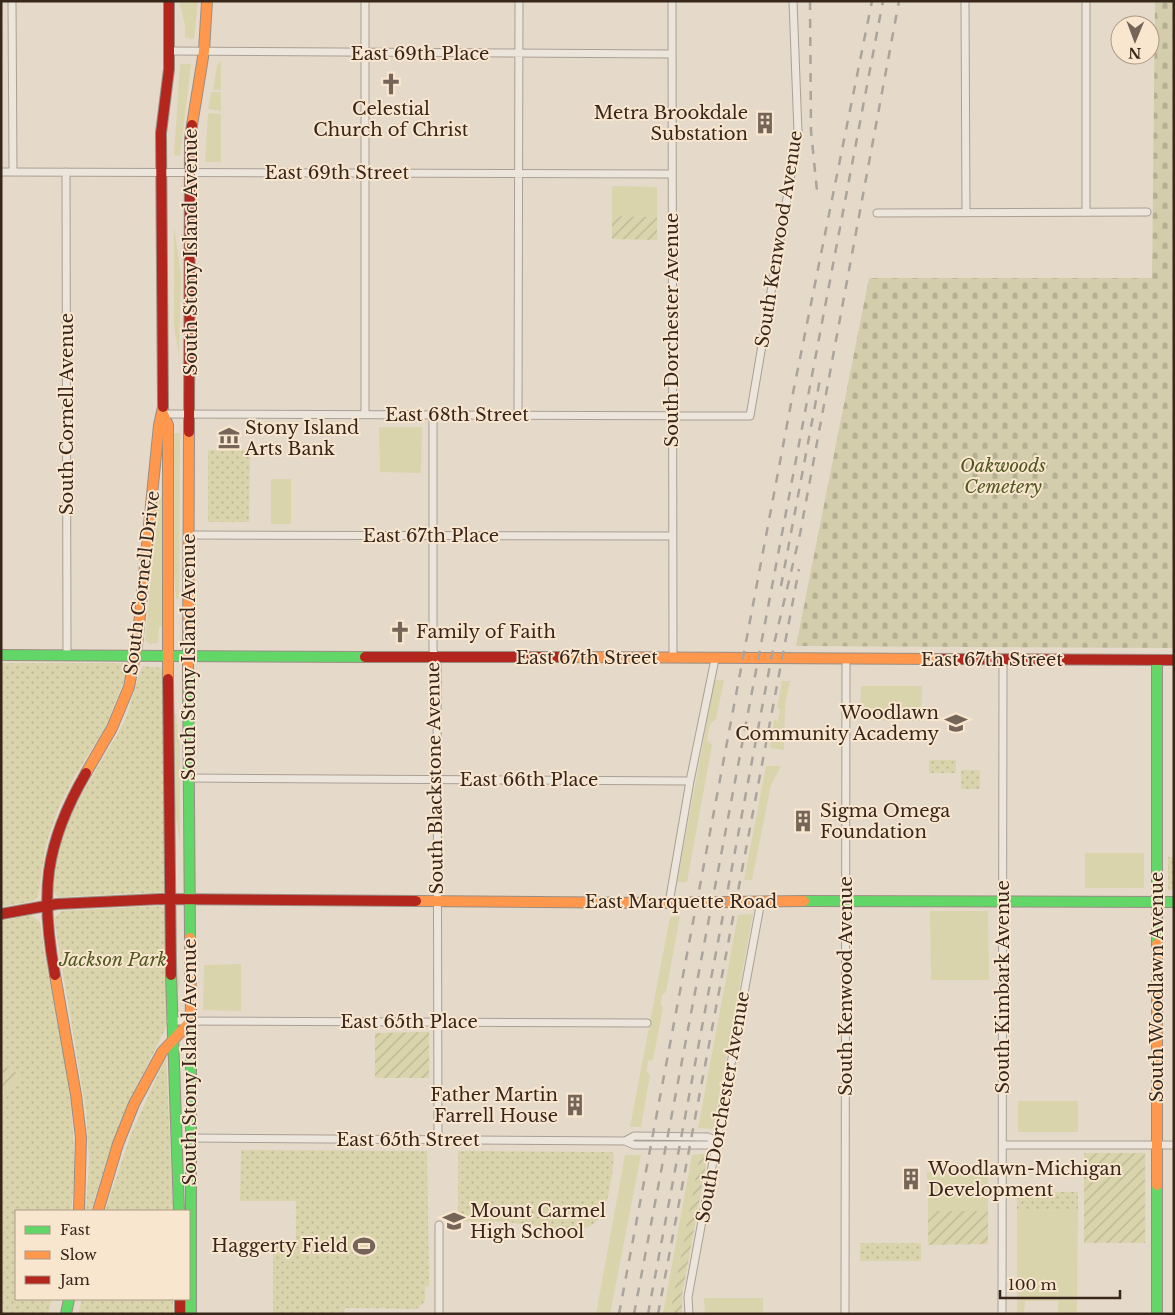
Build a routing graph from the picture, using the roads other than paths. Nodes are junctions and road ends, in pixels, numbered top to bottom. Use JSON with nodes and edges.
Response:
{"nodes":[{"id":1,"x":12,"y":1,"type":"edge"},
{"id":2,"x":169,"y":1,"type":"edge"},
{"id":3,"x":207,"y":1,"type":"edge"},
{"id":4,"x":365,"y":1,"type":"edge"},
{"id":5,"x":519,"y":1,"type":"edge"},
{"id":6,"x":672,"y":1,"type":"edge"},
{"id":7,"x":793,"y":1,"type":"edge"},
{"id":8,"x":965,"y":1,"type":"edge"},
{"id":9,"x":1086,"y":1,"type":"edge"},
{"id":10,"x":169,"y":51,"type":"junction"},
{"id":11,"x":204,"y":51,"type":"junction"},
{"id":12,"x":365,"y":54,"type":"junction"},
{"id":13,"x":519,"y":54,"type":"junction"},
{"id":14,"x":672,"y":54,"type":"junction"},
{"id":15,"x":1,"y":172,"type":"edge"},
{"id":16,"x":13,"y":172,"type":"junction"},
{"id":17,"x":66,"y":172,"type":"junction"},
{"id":18,"x":161,"y":172,"type":"junction"},
{"id":19,"x":190,"y":172,"type":"junction"},
{"id":20,"x":366,"y":173,"type":"junction"},
{"id":21,"x":519,"y":173,"type":"junction"},
{"id":22,"x":672,"y":174,"type":"junction"},
{"id":23,"x":877,"y":212,"type":"dead end"},
{"id":24,"x":966,"y":212,"type":"junction"},
{"id":25,"x":1086,"y":212,"type":"junction"},
{"id":26,"x":1148,"y":212,"type":"dead end"},
{"id":27,"x":163,"y":414,"type":"junction"},
{"id":28,"x":190,"y":414,"type":"junction"},
{"id":29,"x":365,"y":414,"type":"junction"},
{"id":30,"x":433,"y":415,"type":"junction"},
{"id":31,"x":518,"y":415,"type":"junction"},
{"id":32,"x":672,"y":416,"type":"junction"},
{"id":33,"x":750,"y":416,"type":"joint"},
{"id":34,"x":189,"y":535,"type":"junction"},
{"id":35,"x":433,"y":536,"type":"junction"},
{"id":36,"x":673,"y":536,"type":"junction"},
{"id":37,"x":1,"y":656,"type":"edge"},
{"id":38,"x":67,"y":656,"type":"junction"},
{"id":39,"x":136,"y":656,"type":"junction"},
{"id":40,"x":169,"y":656,"type":"junction"},
{"id":41,"x":188,"y":656,"type":"junction"},
{"id":42,"x":435,"y":657,"type":"junction"},
{"id":43,"x":673,"y":658,"type":"junction"},
{"id":44,"x":715,"y":659,"type":"junction"},
{"id":45,"x":846,"y":659,"type":"junction"},
{"id":46,"x":1003,"y":660,"type":"junction"},
{"id":47,"x":1157,"y":660,"type":"junction"},
{"id":48,"x":1174,"y":660,"type":"edge"},
{"id":49,"x":188,"y":778,"type":"junction"},
{"id":50,"x":437,"y":779,"type":"junction"},
{"id":51,"x":690,"y":780,"type":"junction"},
{"id":52,"x":172,"y":900,"type":"junction"},
{"id":53,"x":189,"y":900,"type":"junction"},
{"id":54,"x":846,"y":900,"type":"junction"},
{"id":55,"x":761,"y":901,"type":"junction"},
{"id":56,"x":1002,"y":901,"type":"junction"},
{"id":57,"x":437,"y":902,"type":"junction"},
{"id":58,"x":1157,"y":902,"type":"junction"},
{"id":59,"x":1174,"y":902,"type":"edge"},
{"id":60,"x":669,"y":903,"type":"junction"},
{"id":61,"x":46,"y":905,"type":"junction"},
{"id":62,"x":1,"y":914,"type":"edge"},
{"id":63,"x":171,"y":1021,"type":"junction"},
{"id":64,"x":190,"y":1021,"type":"junction"},
{"id":65,"x":437,"y":1022,"type":"junction"},
{"id":66,"x":647,"y":1023,"type":"dead end"},
{"id":67,"x":172,"y":1041,"type":"junction"},
{"id":68,"x":191,"y":1138,"type":"junction"},
{"id":69,"x":438,"y":1141,"type":"junction"},
{"id":70,"x":717,"y":1141,"type":"junction"},
{"id":71,"x":1003,"y":1145,"type":"junction"},
{"id":72,"x":1157,"y":1145,"type":"junction"},
{"id":73,"x":1174,"y":1145,"type":"edge"},
{"id":74,"x":79,"y":1210,"type":"edge"},
{"id":75,"x":98,"y":1210,"type":"edge"},
{"id":76,"x":179,"y":1210,"type":"edge"},
{"id":77,"x":439,"y":1225,"type":"dead end"},
{"id":78,"x":69,"y":1300,"type":"edge"},
{"id":79,"x":180,"y":1300,"type":"edge"},
{"id":80,"x":66,"y":1314,"type":"edge"},
{"id":81,"x":180,"y":1314,"type":"edge"},
{"id":82,"x":191,"y":1314,"type":"edge"},
{"id":83,"x":439,"y":1314,"type":"edge"},
{"id":84,"x":689,"y":1314,"type":"edge"},
{"id":85,"x":845,"y":1314,"type":"edge"},
{"id":86,"x":1002,"y":1314,"type":"edge"},
{"id":87,"x":1157,"y":1314,"type":"edge"}],
"edges":[{"from":1,"to":16,"type":"street"},
{"from":2,"to":10,"type":"main road","name":"South Stony Island Avenue"},
{"from":3,"to":11,"type":"main road","name":"South Stony Island Avenue"},
{"from":4,"to":12,"type":"street"},
{"from":5,"to":13,"type":"street"},
{"from":6,"to":14,"type":"street","name":"South Dorchester Avenue"},
{"from":7,"to":33,"type":"street","name":"South Kenwood Avenue"},
{"from":8,"to":24,"type":"street"},
{"from":9,"to":25,"type":"street"},
{"from":10,"to":11,"type":"street","name":"East 69th Place"},
{"from":10,"to":18,"type":"main road","name":"South Stony Island Avenue"},
{"from":11,"to":12,"type":"street","name":"East 69th Place"},
{"from":11,"to":19,"type":"main road","name":"South Stony Island Avenue"},
{"from":12,"to":13,"type":"street","name":"East 69th Place"},
{"from":12,"to":20,"type":"street"},
{"from":13,"to":14,"type":"street","name":"East 69th Place"},
{"from":13,"to":21,"type":"street"},
{"from":14,"to":22,"type":"street","name":"South Dorchester Avenue"},
{"from":15,"to":16,"type":"street","name":"East 69th Street"},
{"from":16,"to":17,"type":"street","name":"East 69th Street"},
{"from":17,"to":18,"type":"street","name":"East 69th Street"},
{"from":17,"to":38,"type":"street","name":"South Cornell Avenue"},
{"from":18,"to":19,"type":"street","name":"East 69th Street"},
{"from":18,"to":27,"type":"main road","name":"South Stony Island Avenue"},
{"from":19,"to":20,"type":"street","name":"East 69th Street"},
{"from":19,"to":28,"type":"main road","name":"South Stony Island Avenue"},
{"from":20,"to":21,"type":"street","name":"East 69th Street"},
{"from":20,"to":29,"type":"street"},
{"from":21,"to":22,"type":"street","name":"East 69th Street"},
{"from":21,"to":31,"type":"street"},
{"from":22,"to":32,"type":"street","name":"South Dorchester Avenue"},
{"from":23,"to":24,"type":"street"},
{"from":24,"to":25,"type":"street"},
{"from":25,"to":26,"type":"street"},
{"from":27,"to":28,"type":"street","name":"East 68th Street"},
{"from":27,"to":39,"type":"main road","name":"South Cornell Drive"},
{"from":27,"to":40,"type":"main road","name":"South Stony Island Avenue"},
{"from":28,"to":29,"type":"street","name":"East 68th Street"},
{"from":28,"to":34,"type":"main road","name":"South Stony Island Avenue"},
{"from":29,"to":30,"type":"street","name":"East 68th Street"},
{"from":30,"to":31,"type":"street","name":"East 68th Street"},
{"from":30,"to":35,"type":"street","name":"South Blackstone Avenue"},
{"from":31,"to":32,"type":"street","name":"East 68th Street"},
{"from":32,"to":33,"type":"street","name":"East 68th Street"},
{"from":32,"to":36,"type":"street","name":"South Dorchester Avenue"},
{"from":34,"to":35,"type":"street","name":"East 67th Place"},
{"from":34,"to":41,"type":"main road","name":"South Stony Island Avenue"},
{"from":35,"to":36,"type":"street","name":"East 67th Place"},
{"from":35,"to":42,"type":"street","name":"South Blackstone Avenue"},
{"from":36,"to":43,"type":"street","name":"South Dorchester Avenue"},
{"from":37,"to":38,"type":"main road","name":"East 67th Street"},
{"from":38,"to":39,"type":"main road","name":"East 67th Street"},
{"from":39,"to":40,"type":"main road","name":"East 67th Street"},
{"from":39,"to":61,"type":"main road","name":"South Cornell Drive"},
{"from":40,"to":41,"type":"main road","name":"East 67th Street"},
{"from":40,"to":52,"type":"main road","name":"South Stony Island Avenue"},
{"from":41,"to":42,"type":"main road","name":"East 67th Street"},
{"from":41,"to":49,"type":"main road","name":"South Stony Island Avenue"},
{"from":42,"to":43,"type":"main road","name":"East 67th Street"},
{"from":42,"to":50,"type":"street","name":"South Blackstone Avenue"},
{"from":43,"to":44,"type":"main road","name":"East 67th Street"},
{"from":44,"to":45,"type":"main road","name":"East 67th Street"},
{"from":44,"to":51,"type":"street"},
{"from":45,"to":46,"type":"main road","name":"East 67th Street"},
{"from":45,"to":54,"type":"street","name":"South Kenwood Avenue"},
{"from":46,"to":47,"type":"main road","name":"East 67th Street"},
{"from":46,"to":56,"type":"street","name":"South Kimbark Avenue"},
{"from":47,"to":48,"type":"main road","name":"East 67th Street"},
{"from":47,"to":58,"type":"main road","name":"South Woodlawn Avenue"},
{"from":49,"to":50,"type":"street","name":"East 66th Place"},
{"from":49,"to":53,"type":"main road","name":"South Stony Island Avenue"},
{"from":50,"to":51,"type":"street","name":"East 66th Place"},
{"from":50,"to":57,"type":"street","name":"South Blackstone Avenue"},
{"from":51,"to":60,"type":"street"},
{"from":52,"to":53,"type":"main road","name":"East Marquette Road"},
{"from":52,"to":61,"type":"main road","name":"East Marquette Road"},
{"from":52,"to":63,"type":"main road","name":"South Stony Island Avenue"},
{"from":53,"to":57,"type":"main road","name":"East Marquette Road"},
{"from":53,"to":64,"type":"main road","name":"South Stony Island Avenue"},
{"from":54,"to":55,"type":"main road","name":"East Marquette Road"},
{"from":54,"to":56,"type":"main road","name":"East Marquette Road"},
{"from":54,"to":85,"type":"street","name":"South Kenwood Avenue"},
{"from":55,"to":60,"type":"main road","name":"East Marquette Road"},
{"from":55,"to":70,"type":"street","name":"South Dorchester Avenue"},
{"from":56,"to":58,"type":"main road","name":"East Marquette Road"},
{"from":56,"to":71,"type":"street","name":"South Kimbark Avenue"},
{"from":57,"to":60,"type":"main road","name":"East Marquette Road"},
{"from":57,"to":65,"type":"street","name":"South Blackstone Avenue"},
{"from":58,"to":59,"type":"main road","name":"East Marquette Road"},
{"from":58,"to":72,"type":"main road","name":"South Woodlawn Avenue"},
{"from":61,"to":62,"type":"main road","name":"East Marquette Road"},
{"from":61,"to":74,"type":"main road","name":"South Cornell Drive"},
{"from":63,"to":64,"type":"street","name":"East 65th Place"},
{"from":63,"to":67,"type":"main road","name":"South Stony Island Avenue"},
{"from":64,"to":65,"type":"street","name":"East 65th Place"},
{"from":64,"to":67,"type":"main road"},
{"from":64,"to":68,"type":"main road","name":"South Stony Island Avenue"},
{"from":65,"to":66,"type":"street","name":"East 65th Place"},
{"from":65,"to":69,"type":"street","name":"South Blackstone Avenue"},
{"from":67,"to":75,"type":"main road"},
{"from":67,"to":76,"type":"main road","name":"South Stony Island Avenue"},
{"from":68,"to":69,"type":"street","name":"East 65th Street"},
{"from":68,"to":82,"type":"main road","name":"South Stony Island Avenue"},
{"from":69,"to":70,"type":"street","name":"East 65th Street"},
{"from":70,"to":84,"type":"street","name":"South Dorchester Avenue"},
{"from":71,"to":72,"type":"street"},
{"from":71,"to":86,"type":"street","name":"South Kimbark Avenue"},
{"from":72,"to":73,"type":"street"},
{"from":72,"to":87,"type":"main road","name":"South Woodlawn Avenue"},
{"from":77,"to":83,"type":"street"},
{"from":78,"to":80,"type":"main road"},
{"from":79,"to":81,"type":"main road"}]}
